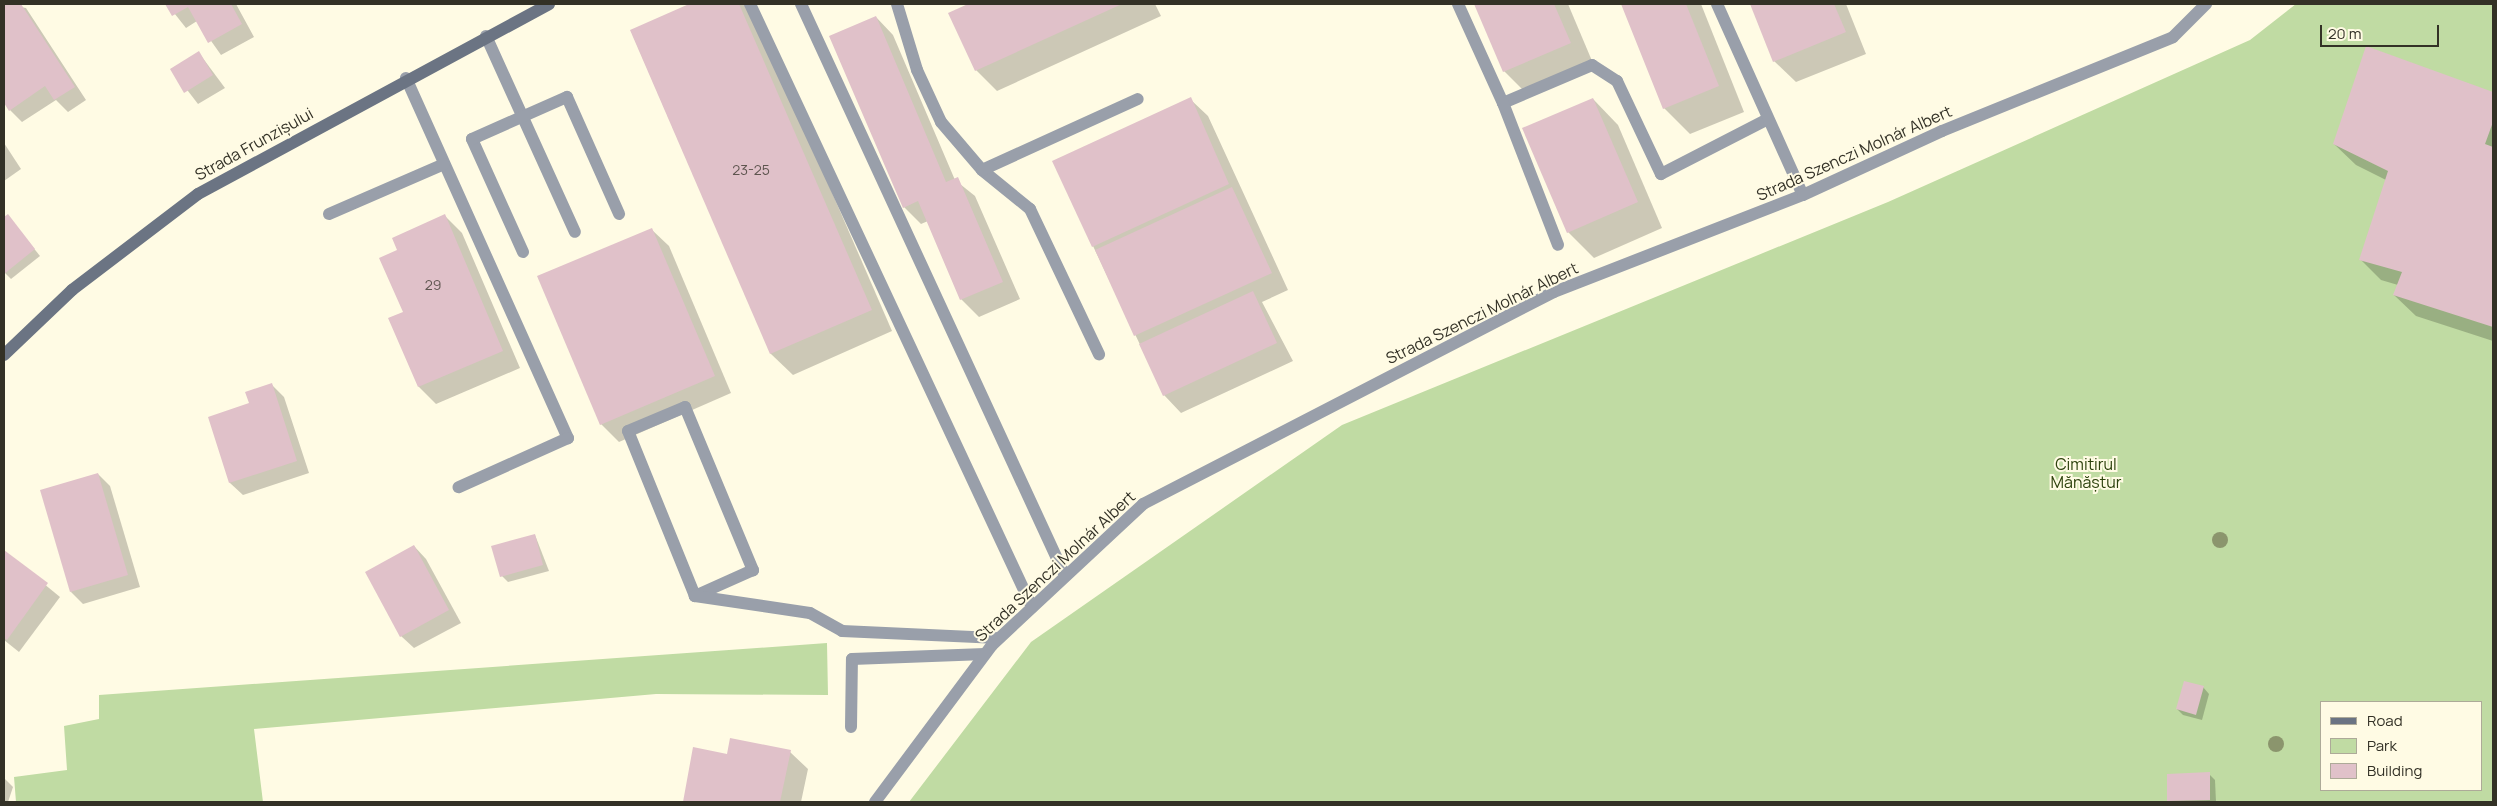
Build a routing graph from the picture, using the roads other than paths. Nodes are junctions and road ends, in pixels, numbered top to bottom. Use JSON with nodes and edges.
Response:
{"nodes":[{"id":1,"x":549,"y":4,"type":"edge"},
{"id":2,"x":750,"y":4,"type":"edge"},
{"id":3,"x":801,"y":4,"type":"edge"},
{"id":4,"x":897,"y":4,"type":"edge"},
{"id":5,"x":1458,"y":4,"type":"edge"},
{"id":6,"x":1717,"y":4,"type":"edge"},
{"id":7,"x":2206,"y":4,"type":"edge"},
{"id":8,"x":486,"y":36,"type":"junction"},
{"id":9,"x":406,"y":78,"type":"junction"},
{"id":10,"x":1138,"y":99,"type":"dead end"},
{"id":11,"x":1503,"y":103,"type":"junction"},
{"id":12,"x":522,"y":117,"type":"junction"},
{"id":13,"x":1768,"y":119,"type":"junction"},
{"id":14,"x":444,"y":164,"type":"junction"},
{"id":15,"x":982,"y":170,"type":"junction"},
{"id":16,"x":1803,"y":195,"type":"junction"},
{"id":17,"x":329,"y":214,"type":"dead end"},
{"id":18,"x":619,"y":214,"type":"dead end"},
{"id":19,"x":575,"y":232,"type":"dead end"},
{"id":20,"x":1558,"y":245,"type":"dead end"},
{"id":21,"x":523,"y":252,"type":"dead end"},
{"id":22,"x":1099,"y":354,"type":"dead end"},
{"id":23,"x":4,"y":355,"type":"edge"},
{"id":24,"x":459,"y":487,"type":"dead end"},
{"id":25,"x":1065,"y":576,"type":"junction"},
{"id":26,"x":695,"y":596,"type":"junction"},
{"id":27,"x":1032,"y":607,"type":"junction"},
{"id":28,"x":999,"y":638,"type":"junction"},
{"id":29,"x":985,"y":654,"type":"junction"},
{"id":30,"x":851,"y":727,"type":"dead end"},
{"id":31,"x":875,"y":802,"type":"edge"}],
"edges":[{"from":1,"to":8,"type":"main road","name":"Strada Frunzișului"},
{"from":2,"to":27,"type":"lane"},
{"from":3,"to":25,"type":"lane"},
{"from":4,"to":15,"type":"lane"},
{"from":5,"to":11,"type":"lane"},
{"from":6,"to":13,"type":"lane"},
{"from":7,"to":16,"type":"lane","name":"Strada Szenczi Molnár Albert"},
{"from":8,"to":9,"type":"main road","name":"Strada Frunzișului"},
{"from":8,"to":12,"type":"lane"},
{"from":9,"to":14,"type":"lane"},
{"from":9,"to":23,"type":"main road","name":"Strada Frunzișului"},
{"from":10,"to":15,"type":"lane"},
{"from":11,"to":13,"type":"lane"},
{"from":11,"to":20,"type":"lane"},
{"from":12,"to":18,"type":"lane"},
{"from":12,"to":19,"type":"lane"},
{"from":12,"to":21,"type":"lane"},
{"from":13,"to":16,"type":"lane"},
{"from":14,"to":17,"type":"lane"},
{"from":14,"to":24,"type":"lane"},
{"from":15,"to":22,"type":"lane"},
{"from":16,"to":25,"type":"lane","name":"Strada Szenczi Molnár Albert"},
{"from":25,"to":27,"type":"lane","name":"Strada Szenczi Molnár Albert"},
{"from":26,"to":26,"type":"lane"},
{"from":26,"to":28,"type":"lane"},
{"from":27,"to":28,"type":"lane","name":"Strada Szenczi Molnár Albert"},
{"from":28,"to":29,"type":"lane","name":"Strada Szenczi Molnár Albert"},
{"from":29,"to":30,"type":"lane"},
{"from":29,"to":31,"type":"lane","name":"Strada Szenczi Molnár Albert"}]}
